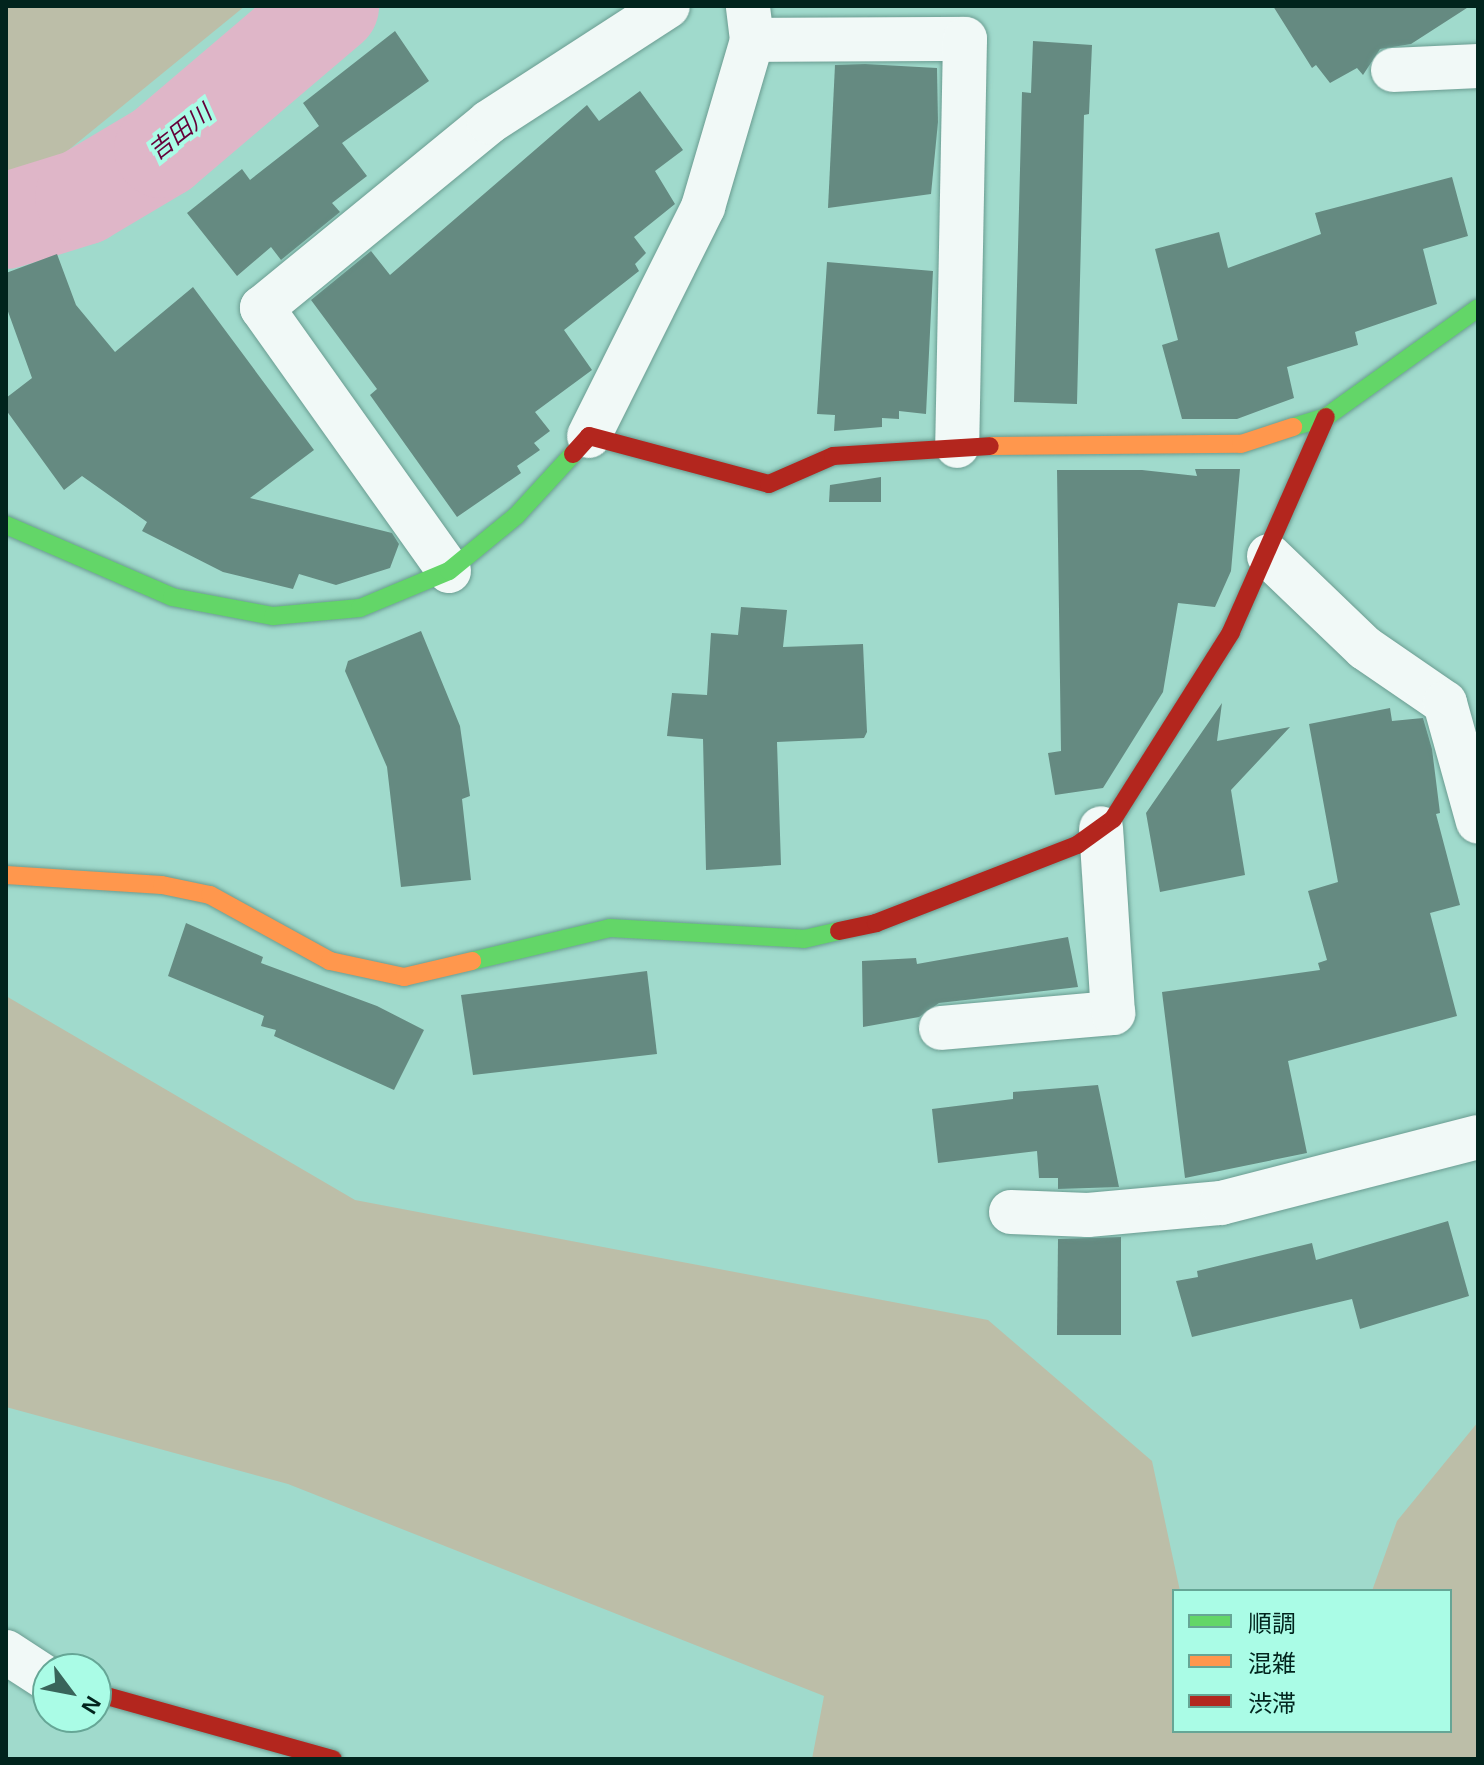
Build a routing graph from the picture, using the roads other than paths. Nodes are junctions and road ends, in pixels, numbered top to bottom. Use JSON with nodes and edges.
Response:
{"nodes":[{"id":1,"x":668,"y":6,"type":"edge"},
{"id":2,"x":750,"y":23,"type":"edge"},
{"id":3,"x":1478,"y":66,"type":"edge"},
{"id":4,"x":1393,"y":70,"type":"dead end"},
{"id":5,"x":1478,"y":308,"type":"edge"},
{"id":6,"x":1326,"y":417,"type":"junction"},
{"id":7,"x":589,"y":436,"type":"junction"},
{"id":8,"x":957,"y":446,"type":"junction"},
{"id":9,"x":6,"y":525,"type":"edge"},
{"id":10,"x":1269,"y":556,"type":"junction"},
{"id":11,"x":449,"y":571,"type":"junction"},
{"id":12,"x":1477,"y":814,"type":"edge"},
{"id":13,"x":1101,"y":828,"type":"junction"},
{"id":14,"x":6,"y":875,"type":"edge"},
{"id":15,"x":941,"y":1028,"type":"dead end"},
{"id":16,"x":1478,"y":1137,"type":"edge"},
{"id":17,"x":1011,"y":1212,"type":"dead end"},
{"id":18,"x":112,"y":1697,"type":"edge"},
{"id":19,"x":333,"y":1759,"type":"edge"}],
"edges":[{"from":1,"to":11,"type":"street"},
{"from":2,"to":7,"type":"street"},
{"from":2,"to":8,"type":"street"},
{"from":3,"to":4,"type":"street"},
{"from":5,"to":6,"type":"street"},
{"from":6,"to":8,"type":"street"},
{"from":6,"to":10,"type":"street"},
{"from":7,"to":8,"type":"street"},
{"from":7,"to":11,"type":"street"},
{"from":9,"to":11,"type":"street"},
{"from":10,"to":12,"type":"street"},
{"from":10,"to":13,"type":"street"},
{"from":13,"to":14,"type":"street"},
{"from":13,"to":15,"type":"street"},
{"from":16,"to":17,"type":"street"},
{"from":18,"to":19,"type":"street"}]}
